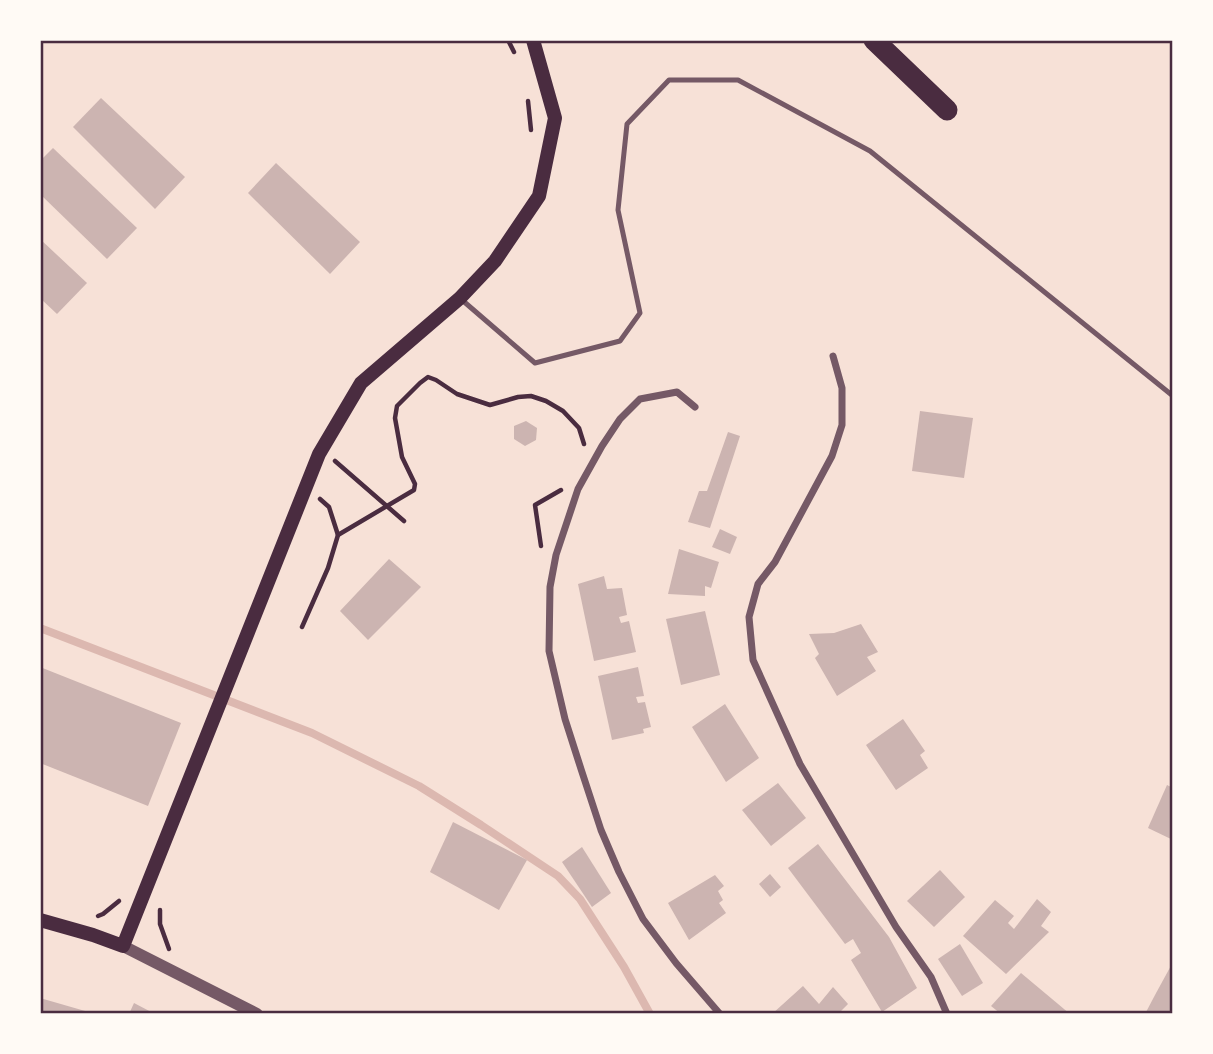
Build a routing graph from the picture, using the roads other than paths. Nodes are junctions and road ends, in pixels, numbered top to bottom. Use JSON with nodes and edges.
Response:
{"nodes":[{"id":1,"x":533,"y":40,"type":"edge"},
{"id":2,"x":874,"y":40,"type":"edge"},
{"id":3,"x":947,"y":110,"type":"dead end"},
{"id":4,"x":460,"y":298,"type":"junction"},
{"id":5,"x":834,"y":356,"type":"dead end"},
{"id":6,"x":1173,"y":396,"type":"edge"},
{"id":7,"x":695,"y":407,"type":"dead end"},
{"id":8,"x":40,"y":920,"type":"edge"},
{"id":9,"x":123,"y":946,"type":"junction"},
{"id":10,"x":257,"y":1014,"type":"edge"},
{"id":11,"x":720,"y":1014,"type":"edge"},
{"id":12,"x":947,"y":1014,"type":"edge"}],
"edges":[{"from":1,"to":4,"type":"main road"},
{"from":2,"to":3,"type":"highway"},
{"from":4,"to":6,"type":"lane"},
{"from":4,"to":9,"type":"main road"},
{"from":5,"to":12,"type":"street"},
{"from":7,"to":11,"type":"street"},
{"from":8,"to":9,"type":"main road"},
{"from":9,"to":10,"type":"street"}]}
